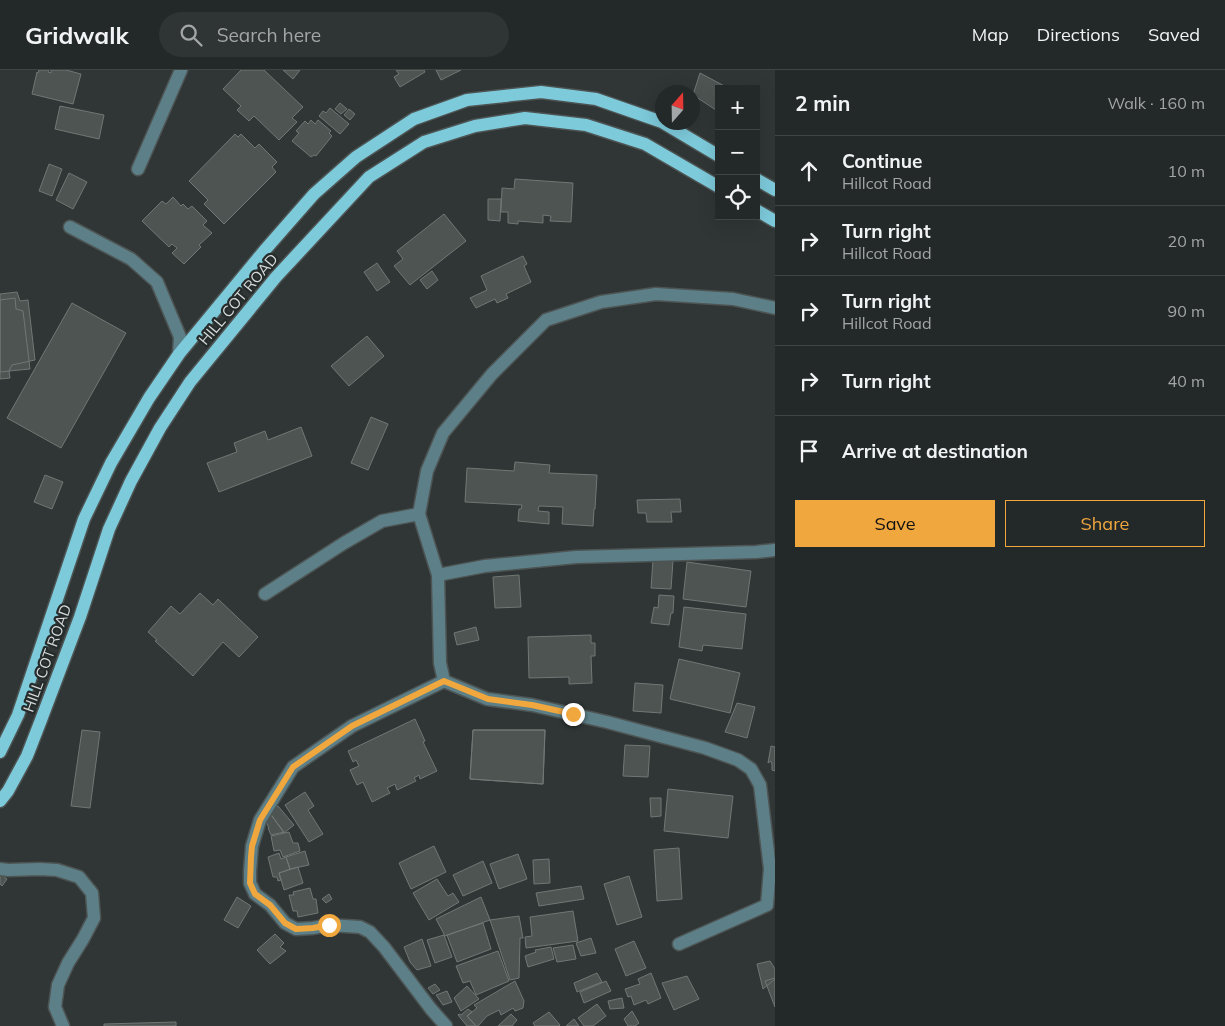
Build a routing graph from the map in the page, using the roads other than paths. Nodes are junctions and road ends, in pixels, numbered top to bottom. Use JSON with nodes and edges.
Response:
{"nodes":[{"id":1,"x":181,"y":70,"type":"edge"},
{"id":2,"x":715,"y":154,"type":"edge"},
{"id":3,"x":138,"y":169,"type":"dead end"},
{"id":4,"x":760,"y":181,"type":"edge"},
{"id":5,"x":715,"y":185,"type":"edge"},
{"id":6,"x":775,"y":190,"type":"edge"},
{"id":7,"x":760,"y":212,"type":"edge"},
{"id":8,"x":775,"y":221,"type":"edge"},
{"id":9,"x":70,"y":227,"type":"dead end"},
{"id":10,"x":775,"y":308,"type":"edge"},
{"id":11,"x":179,"y":354,"type":"junction"},
{"id":12,"x":419,"y":514,"type":"junction"},
{"id":13,"x":775,"y":550,"type":"edge"},
{"id":14,"x":438,"y":575,"type":"junction"},
{"id":15,"x":265,"y":594,"type":"dead end"},
{"id":16,"x":444,"y":681,"type":"junction"},
{"id":17,"x":0,"y":752,"type":"edge"},
{"id":18,"x":0,"y":801,"type":"edge"},
{"id":19,"x":0,"y":869,"type":"edge"},
{"id":20,"x":679,"y":944,"type":"dead end"},
{"id":21,"x":63,"y":1026,"type":"edge"},
{"id":22,"x":446,"y":1026,"type":"edge"}],
"edges":[{"from":1,"to":3,"type":"street"},
{"from":2,"to":11,"type":"main road","name":"HILL COT ROAD"},
{"from":4,"to":6,"type":"main road"},
{"from":5,"to":18,"type":"main road","name":"HILL COT ROAD"},
{"from":7,"to":8,"type":"main road"},
{"from":9,"to":11,"type":"street"},
{"from":10,"to":12,"type":"street"},
{"from":11,"to":17,"type":"main road","name":"HILL COT ROAD"},
{"from":12,"to":14,"type":"street"},
{"from":12,"to":15,"type":"street"},
{"from":13,"to":14,"type":"street"},
{"from":14,"to":16,"type":"street"},
{"from":16,"to":20,"type":"street"},
{"from":16,"to":22,"type":"street"},
{"from":19,"to":21,"type":"street"}]}
